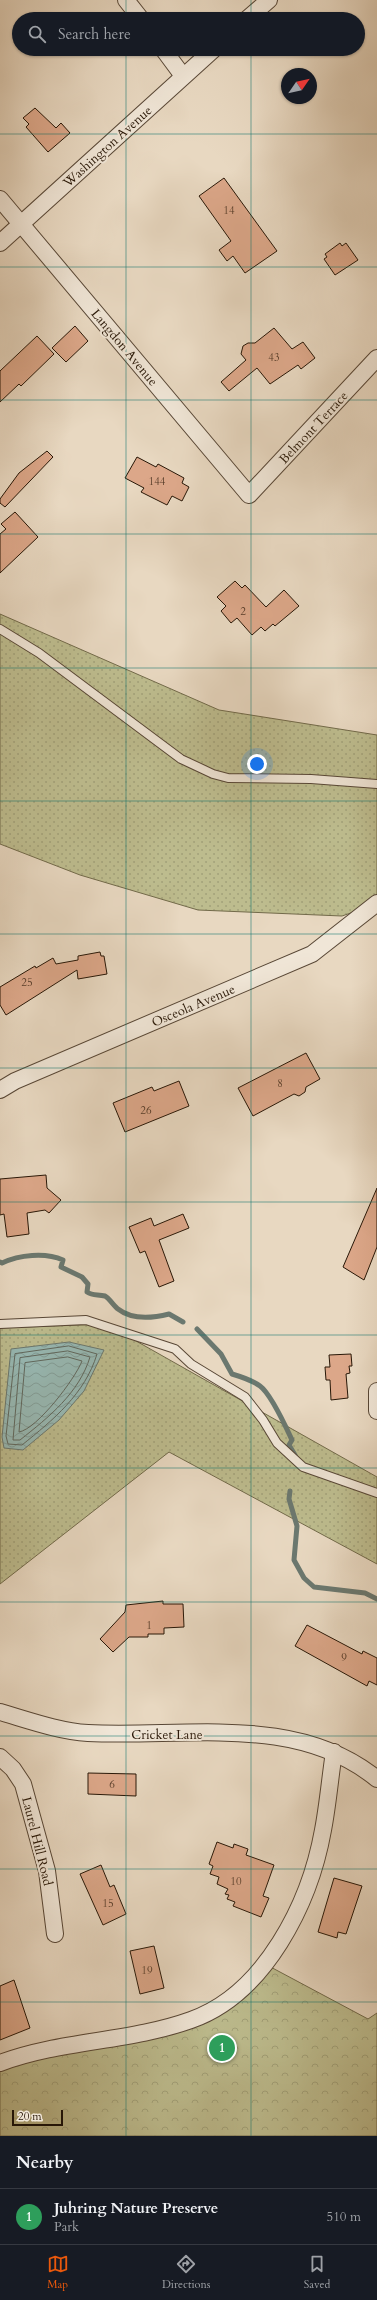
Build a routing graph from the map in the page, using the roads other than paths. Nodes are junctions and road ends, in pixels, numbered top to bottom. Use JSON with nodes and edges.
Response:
{"nodes":[{"id":1,"x":126,"y":0,"type":"edge"},
{"id":2,"x":269,"y":0,"type":"edge"},
{"id":3,"x":135,"y":12,"type":"edge"},
{"id":4,"x":255,"y":12,"type":"edge"},
{"id":5,"x":168,"y":56,"type":"edge"},
{"id":6,"x":206,"y":56,"type":"edge"},
{"id":7,"x":183,"y":76,"type":"junction"},
{"id":8,"x":0,"y":199,"type":"edge"},
{"id":9,"x":22,"y":224,"type":"junction"},
{"id":10,"x":0,"y":243,"type":"edge"},
{"id":11,"x":377,"y":358,"type":"edge"},
{"id":12,"x":249,"y":495,"type":"joint"},
{"id":13,"x":0,"y":629,"type":"edge"},
{"id":14,"x":377,"y":784,"type":"edge"},
{"id":15,"x":377,"y":904,"type":"edge"},
{"id":16,"x":0,"y":1090,"type":"edge"},
{"id":17,"x":0,"y":1324,"type":"edge"},
{"id":18,"x":377,"y":1391,"type":"edge"},
{"id":19,"x":377,"y":1411,"type":"edge"},
{"id":20,"x":377,"y":1493,"type":"edge"},
{"id":21,"x":0,"y":1712,"type":"edge"},
{"id":22,"x":334,"y":1752,"type":"junction"},
{"id":23,"x":0,"y":1757,"type":"edge"},
{"id":24,"x":377,"y":1779,"type":"edge"},
{"id":25,"x":55,"y":1934,"type":"dead end"},
{"id":26,"x":0,"y":2063,"type":"edge"}],
"edges":[{"from":1,"to":3,"type":"street"},
{"from":2,"to":4,"type":"street"},
{"from":5,"to":7,"type":"street"},
{"from":6,"to":7,"type":"street","name":"Washington Avenue"},
{"from":7,"to":9,"type":"street","name":"Washington Avenue"},
{"from":8,"to":9,"type":"street","name":"Langdon Avenue"},
{"from":9,"to":10,"type":"street","name":"Washington Avenue"},
{"from":9,"to":12,"type":"street","name":"Langdon Avenue"},
{"from":11,"to":12,"type":"street","name":"Belmont Terrace"},
{"from":13,"to":14,"type":"lane"},
{"from":15,"to":16,"type":"street","name":"Osceola Avenue"},
{"from":17,"to":20,"type":"lane"},
{"from":18,"to":19,"type":"street"},
{"from":21,"to":22,"type":"street","name":"Cricket Lane"},
{"from":22,"to":24,"type":"street","name":"Cricket Lane"},
{"from":22,"to":26,"type":"street"},
{"from":23,"to":25,"type":"street","name":"Laurel Hill Road"}]}
